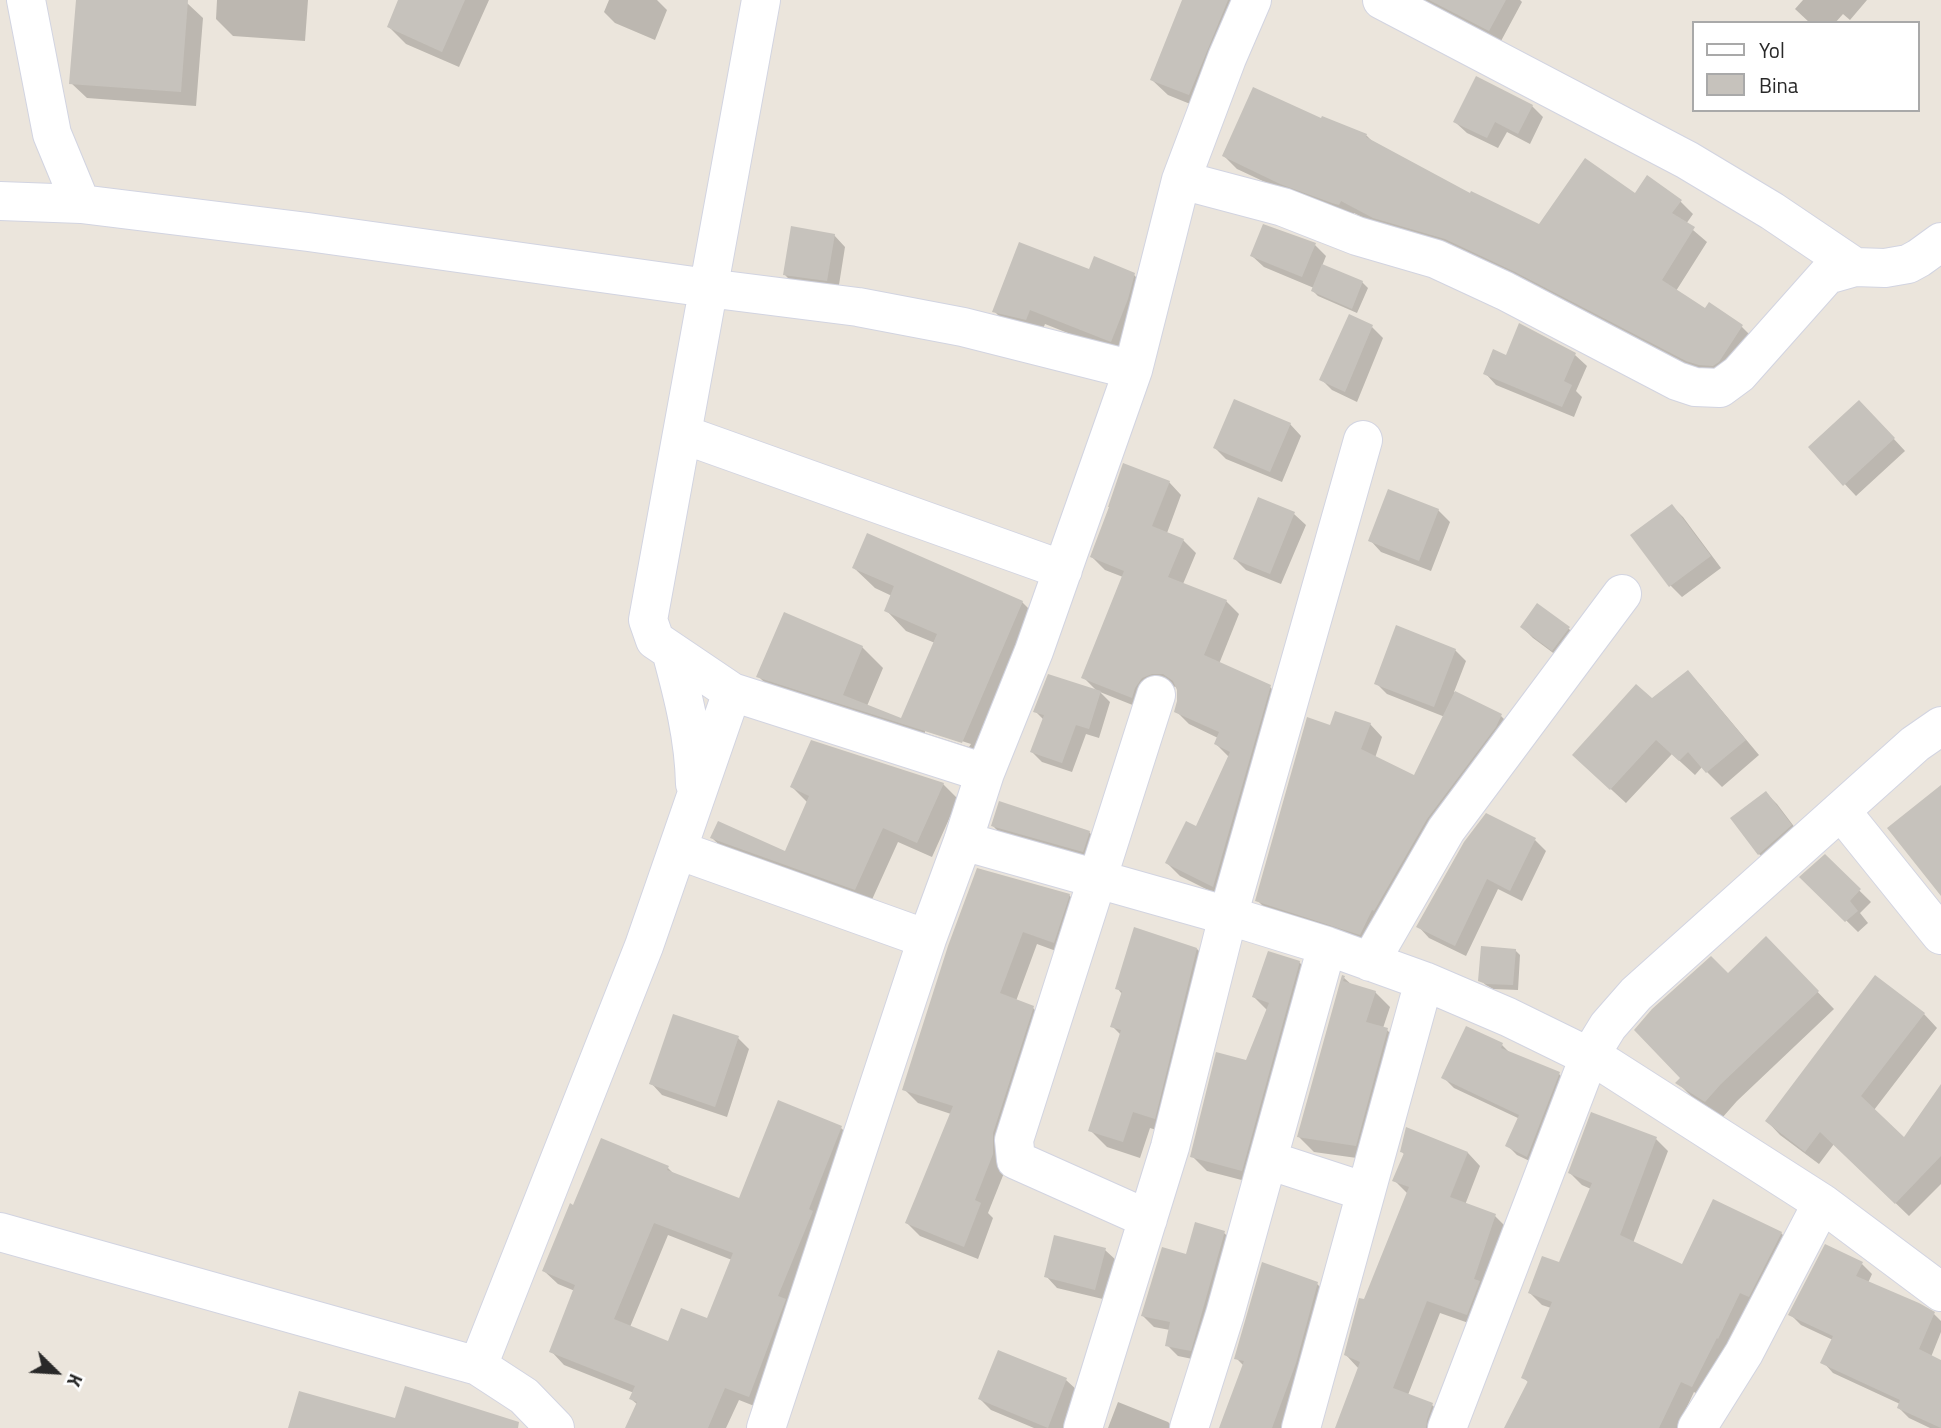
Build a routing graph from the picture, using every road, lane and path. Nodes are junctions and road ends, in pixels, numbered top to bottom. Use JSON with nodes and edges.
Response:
{"nodes":[{"id":1,"x":26,"y":0,"type":"edge"},
{"id":2,"x":761,"y":0,"type":"edge"},
{"id":3,"x":1252,"y":0,"type":"edge"},
{"id":4,"x":1382,"y":0,"type":"edge"},
{"id":5,"x":1181,"y":180,"type":"junction"},
{"id":6,"x":0,"y":201,"type":"edge"},
{"id":7,"x":80,"y":204,"type":"junction"},
{"id":8,"x":1941,"y":242,"type":"edge"},
{"id":9,"x":1856,"y":267,"type":"junction"},
{"id":10,"x":709,"y":288,"type":"junction"},
{"id":11,"x":1133,"y":370,"type":"junction"},
{"id":12,"x":681,"y":434,"type":"junction"},
{"id":13,"x":1363,"y":440,"type":"dead end"},
{"id":14,"x":1063,"y":570,"type":"junction"},
{"id":15,"x":1622,"y":594,"type":"dead end"},
{"id":16,"x":671,"y":651,"type":"junction"},
{"id":17,"x":732,"y":692,"type":"junction"},
{"id":18,"x":1156,"y":695,"type":"dead end"},
{"id":19,"x":1941,"y":726,"type":"edge"},
{"id":20,"x":985,"y":773,"type":"junction"},
{"id":21,"x":695,"y":803,"type":"junction"},
{"id":22,"x":1841,"y":811,"type":"junction"},
{"id":23,"x":963,"y":841,"type":"junction"},
{"id":24,"x":678,"y":850,"type":"junction"},
{"id":25,"x":1096,"y":878,"type":"junction"},
{"id":26,"x":1228,"y":916,"type":"junction"},
{"id":27,"x":1941,"y":935,"type":"edge"},
{"id":28,"x":928,"y":939,"type":"junction"},
{"id":29,"x":1327,"y":946,"type":"junction"},
{"id":30,"x":1370,"y":961,"type":"junction"},
{"id":31,"x":1424,"y":981,"type":"junction"},
{"id":32,"x":1589,"y":1057,"type":"junction"},
{"id":33,"x":1268,"y":1160,"type":"junction"},
{"id":34,"x":1366,"y":1192,"type":"junction"},
{"id":35,"x":1822,"y":1203,"type":"junction"},
{"id":36,"x":1148,"y":1219,"type":"junction"},
{"id":37,"x":0,"y":1232,"type":"edge"},
{"id":38,"x":1941,"y":1292,"type":"edge"},
{"id":39,"x":478,"y":1366,"type":"junction"},
{"id":40,"x":555,"y":1428,"type":"edge"},
{"id":41,"x":766,"y":1428,"type":"edge"},
{"id":42,"x":1083,"y":1428,"type":"edge"},
{"id":43,"x":1189,"y":1428,"type":"edge"},
{"id":44,"x":1301,"y":1428,"type":"edge"},
{"id":45,"x":1447,"y":1428,"type":"edge"},
{"id":46,"x":1697,"y":1428,"type":"edge"}],
"edges":[{"from":1,"to":7,"type":"street"},
{"from":2,"to":10,"type":"street"},
{"from":3,"to":5,"type":"street"},
{"from":4,"to":9,"type":"street"},
{"from":5,"to":9,"type":"street"},
{"from":5,"to":11,"type":"street"},
{"from":6,"to":7,"type":"street"},
{"from":7,"to":10,"type":"street"},
{"from":8,"to":9,"type":"street"},
{"from":10,"to":11,"type":"street"},
{"from":10,"to":12,"type":"street"},
{"from":11,"to":14,"type":"street"},
{"from":12,"to":14,"type":"street"},
{"from":12,"to":16,"type":"street"},
{"from":13,"to":26,"type":"street"},
{"from":14,"to":20,"type":"street"},
{"from":15,"to":30,"type":"street"},
{"from":16,"to":17,"type":"street"},
{"from":16,"to":21,"type":"street"},
{"from":17,"to":20,"type":"street"},
{"from":17,"to":21,"type":"street"},
{"from":18,"to":25,"type":"street"},
{"from":19,"to":22,"type":"street"},
{"from":20,"to":23,"type":"street"},
{"from":21,"to":24,"type":"street"},
{"from":22,"to":27,"type":"street"},
{"from":22,"to":32,"type":"street"},
{"from":23,"to":25,"type":"street"},
{"from":23,"to":28,"type":"street"},
{"from":24,"to":28,"type":"street"},
{"from":24,"to":39,"type":"street"},
{"from":25,"to":26,"type":"street"},
{"from":25,"to":36,"type":"street"},
{"from":26,"to":29,"type":"street"},
{"from":26,"to":36,"type":"street"},
{"from":28,"to":41,"type":"street"},
{"from":29,"to":30,"type":"street"},
{"from":29,"to":33,"type":"street"},
{"from":30,"to":31,"type":"street"},
{"from":31,"to":32,"type":"street"},
{"from":31,"to":34,"type":"street"},
{"from":32,"to":35,"type":"street"},
{"from":32,"to":45,"type":"street"},
{"from":33,"to":34,"type":"street"},
{"from":33,"to":43,"type":"street"},
{"from":34,"to":44,"type":"street"},
{"from":35,"to":38,"type":"street"},
{"from":35,"to":46,"type":"street"},
{"from":36,"to":42,"type":"street"},
{"from":37,"to":39,"type":"street"},
{"from":39,"to":40,"type":"street"}]}
